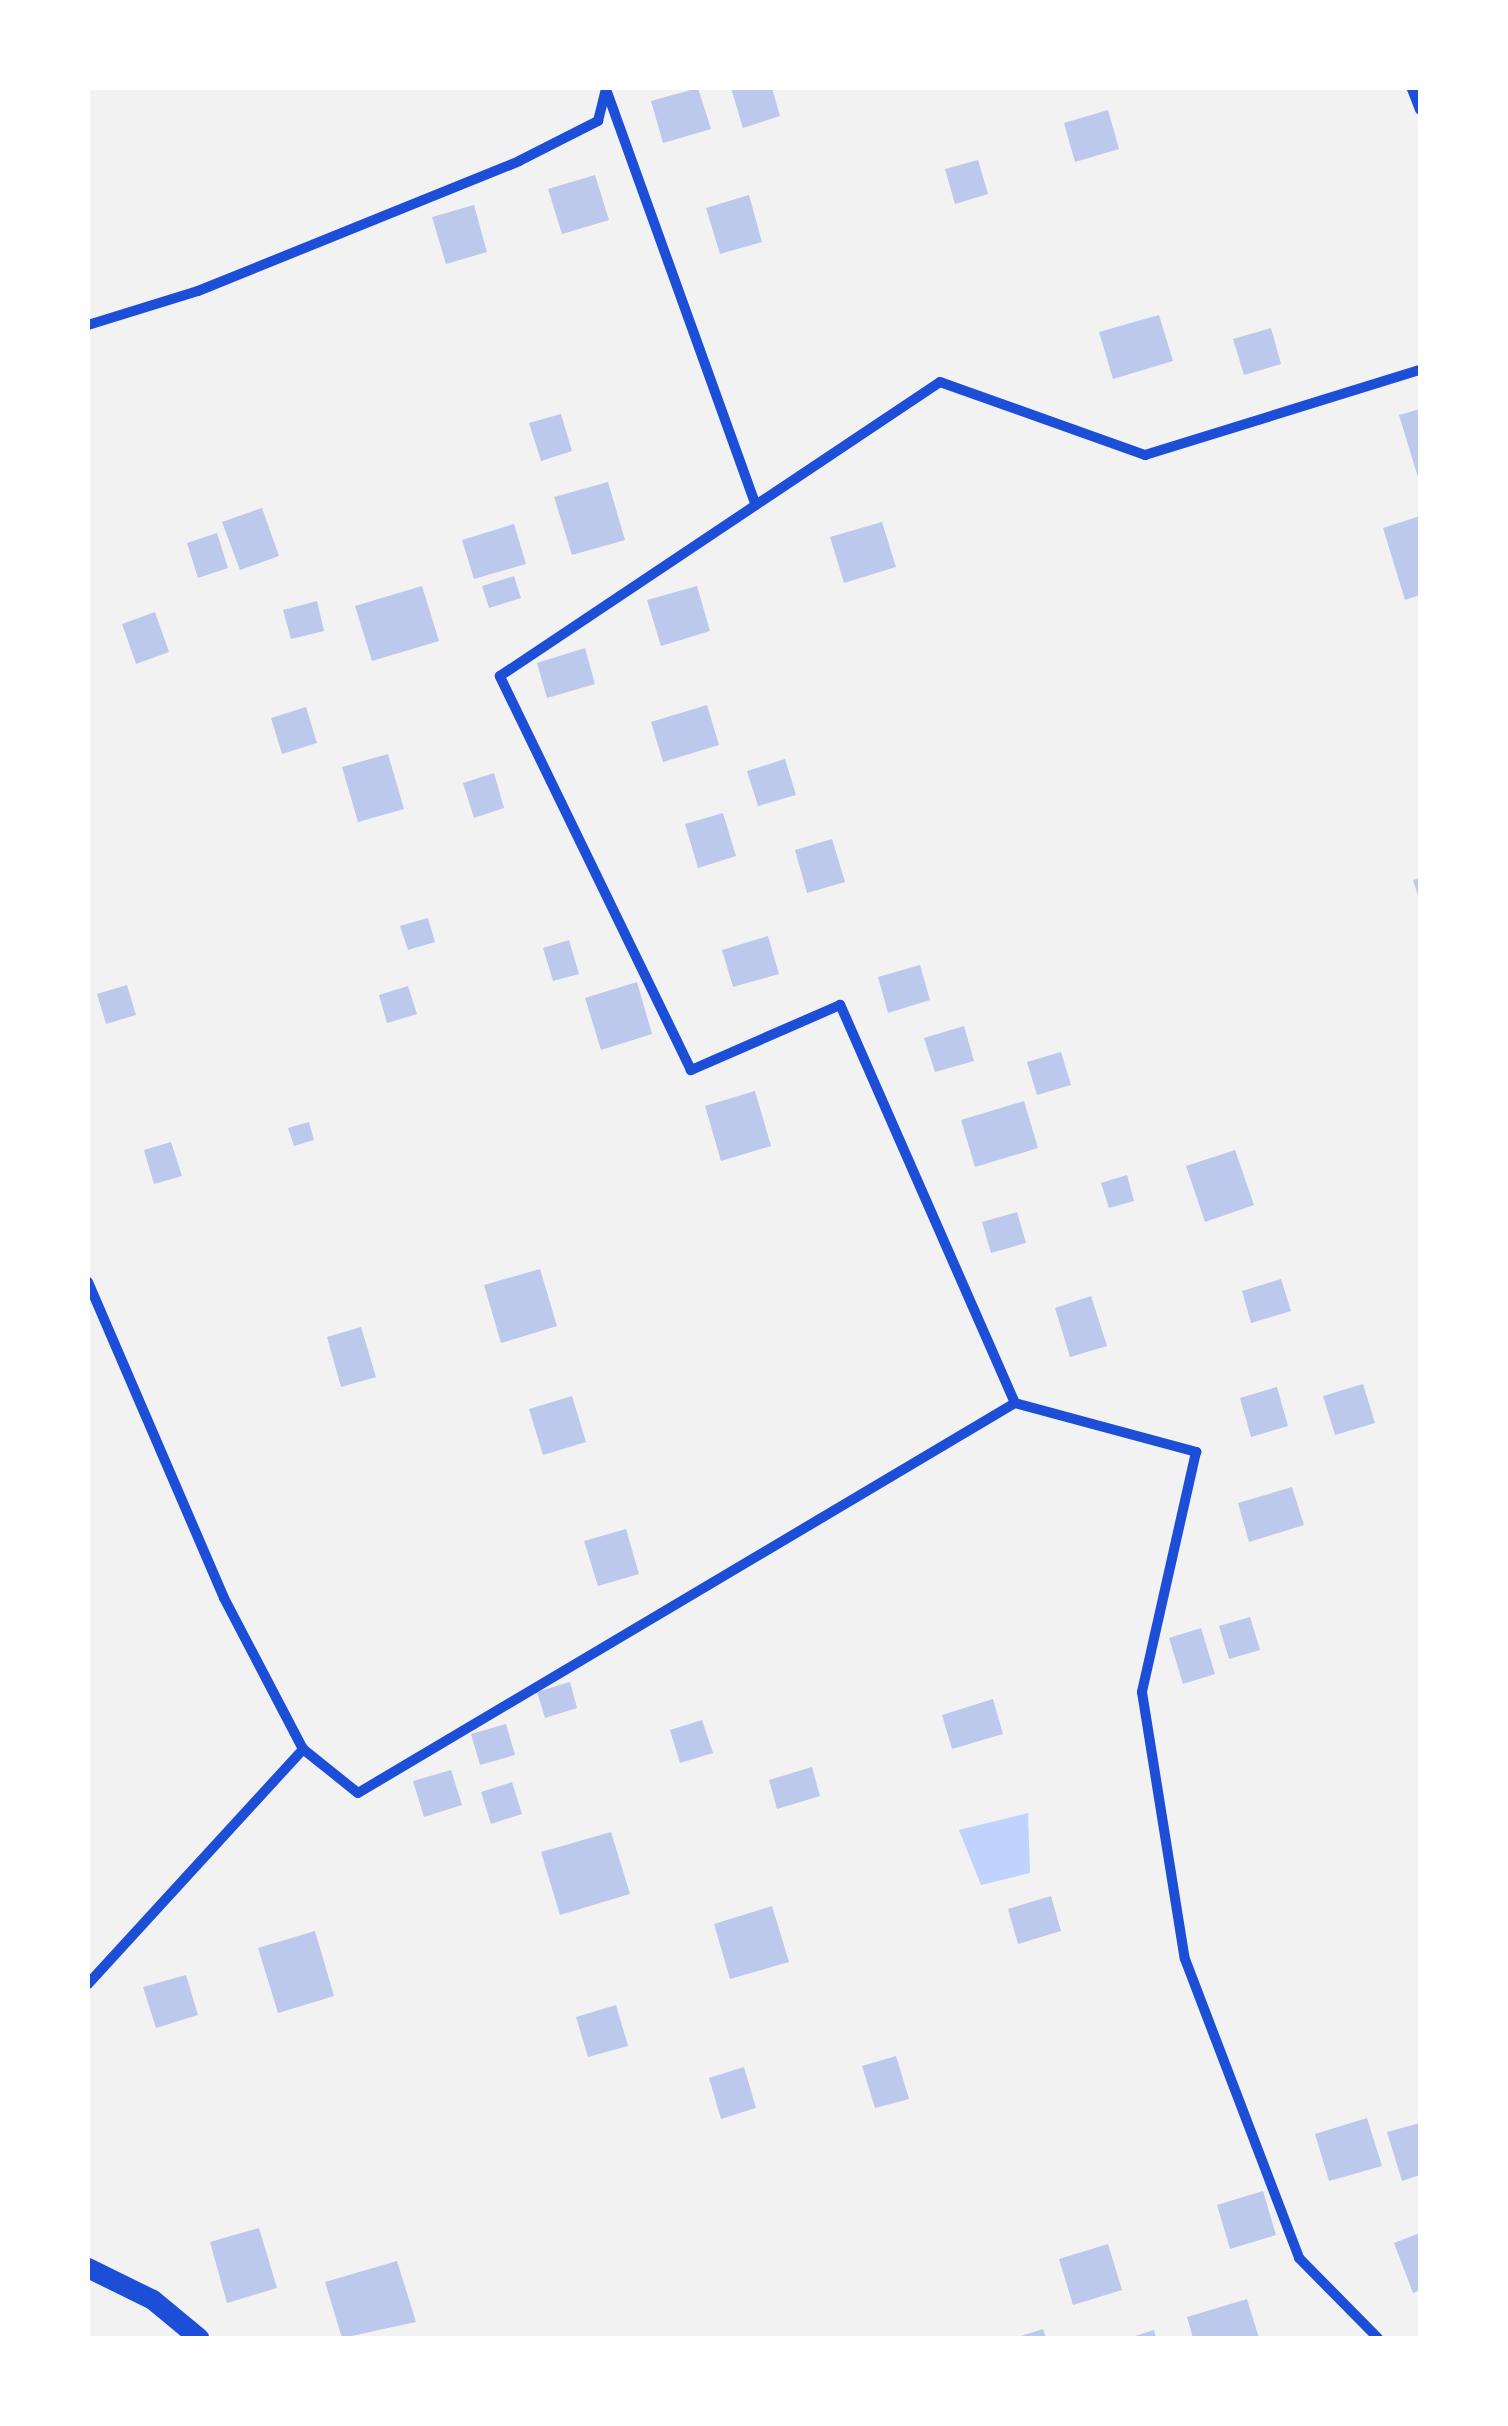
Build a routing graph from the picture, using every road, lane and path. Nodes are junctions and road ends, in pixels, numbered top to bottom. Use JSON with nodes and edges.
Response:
{"nodes":[{"id":1,"x":1419,"y":88,"type":"edge"},
{"id":2,"x":606,"y":89,"type":"edge"},
{"id":3,"x":1420,"y":110,"type":"edge"},
{"id":4,"x":88,"y":325,"type":"edge"},
{"id":5,"x":1420,"y":370,"type":"edge"},
{"id":6,"x":756,"y":505,"type":"junction"},
{"id":7,"x":88,"y":1282,"type":"edge"},
{"id":8,"x":1015,"y":1403,"type":"junction"},
{"id":9,"x":304,"y":1749,"type":"junction"},
{"id":10,"x":88,"y":1984,"type":"edge"},
{"id":11,"x":88,"y":2268,"type":"edge"},
{"id":12,"x":199,"y":2338,"type":"edge"},
{"id":13,"x":1378,"y":2338,"type":"edge"}],
"edges":[{"from":1,"to":3,"type":"street"},
{"from":2,"to":4,"type":"street"},
{"from":2,"to":6,"type":"street"},
{"from":5,"to":6,"type":"street"},
{"from":6,"to":8,"type":"street"},
{"from":7,"to":9,"type":"street"},
{"from":8,"to":9,"type":"street"},
{"from":8,"to":13,"type":"street"},
{"from":9,"to":10,"type":"street"},
{"from":11,"to":12,"type":"main road"}]}
